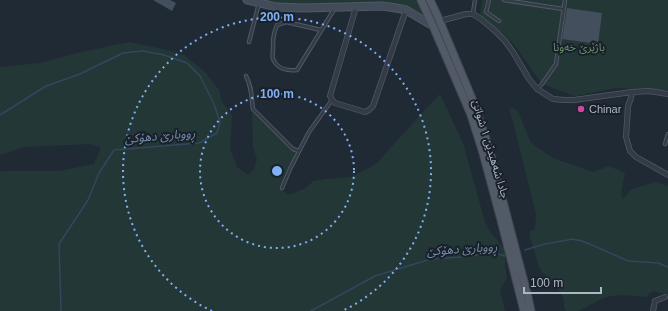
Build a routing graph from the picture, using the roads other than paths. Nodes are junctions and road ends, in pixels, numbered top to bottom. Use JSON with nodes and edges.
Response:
{"nodes":[{"id":1,"x":247,"y":0,"type":"edge"},
{"id":2,"x":421,"y":0,"type":"edge"},
{"id":3,"x":430,"y":0,"type":"edge"},
{"id":4,"x":475,"y":0,"type":"edge"},
{"id":5,"x":489,"y":0,"type":"edge"},
{"id":6,"x":504,"y":0,"type":"edge"},
{"id":7,"x":565,"y":0,"type":"edge"},
{"id":8,"x":259,"y":3,"type":"junction"},
{"id":9,"x":333,"y":5,"type":"edge"},
{"id":10,"x":356,"y":7,"type":"junction"},
{"id":11,"x":563,"y":9,"type":"junction"},
{"id":12,"x":406,"y":10,"type":"junction"},
{"id":13,"x":473,"y":14,"type":"junction"},
{"id":14,"x":440,"y":21,"type":"junction"},
{"id":15,"x":499,"y":21,"type":"dead end"},
{"id":16,"x":433,"y":26,"type":"junction"},
{"id":17,"x":321,"y":30,"type":"junction"},
{"id":18,"x":249,"y":42,"type":"dead end"},
{"id":19,"x":246,"y":76,"type":"dead end"},
{"id":20,"x":537,"y":89,"type":"junction"},
{"id":21,"x":632,"y":92,"type":"junction"},
{"id":22,"x":668,"y":94,"type":"edge"},
{"id":23,"x":332,"y":100,"type":"junction"},
{"id":24,"x":668,"y":134,"type":"edge"},
{"id":25,"x":665,"y":144,"type":"dead end"},
{"id":26,"x":299,"y":152,"type":"junction"},
{"id":27,"x":668,"y":174,"type":"edge"},
{"id":28,"x":282,"y":188,"type":"dead end"},
{"id":29,"x":504,"y":220,"type":"junction"},
{"id":30,"x":524,"y":297,"type":"junction"},
{"id":31,"x":665,"y":297,"type":"dead end"},
{"id":32,"x":524,"y":311,"type":"edge"},
{"id":33,"x":531,"y":311,"type":"edge"},
{"id":34,"x":653,"y":311,"type":"edge"}],
"edges":[{"from":1,"to":8,"type":"main road"},
{"from":2,"to":16,"type":"main road","name":"جادا شەهیدێن ١ شواتێ"},
{"from":3,"to":14,"type":"main road","name":"جادا شەهیدێن ١ شواتێ"},
{"from":4,"to":13,"type":"lane"},
{"from":5,"to":15,"type":"lane"},
{"from":6,"to":11,"type":"lane"},
{"from":7,"to":11,"type":"lane"},
{"from":8,"to":9,"type":"main road"},
{"from":8,"to":18,"type":"lane"},
{"from":9,"to":10,"type":"main road"},
{"from":9,"to":17,"type":"lane"},
{"from":10,"to":12,"type":"main road"},
{"from":10,"to":23,"type":"street"},
{"from":11,"to":20,"type":"lane"},
{"from":12,"to":16,"type":"main road"},
{"from":12,"to":23,"type":"street"},
{"from":13,"to":14,"type":"street"},
{"from":13,"to":20,"type":"street"},
{"from":14,"to":29,"type":"main road","name":"جادا شەهیدێن ١ شواتێ"},
{"from":16,"to":29,"type":"main road","name":"جادا شەهیدێن ١ شواتێ"},
{"from":17,"to":17,"type":"lane"},
{"from":19,"to":26,"type":"lane"},
{"from":20,"to":21,"type":"street"},
{"from":21,"to":22,"type":"street"},
{"from":21,"to":27,"type":"street"},
{"from":23,"to":26,"type":"lane"},
{"from":24,"to":25,"type":"lane"},
{"from":26,"to":28,"type":"lane"},
{"from":29,"to":30,"type":"main road","name":"جادا شەهیدێن ١ شواتێ"},
{"from":30,"to":32,"type":"main road","name":"جادا شەهیدێن ١ شواتێ"},
{"from":30,"to":33,"type":"main road","name":"جادا شەهیدێن ١ شواتێ"},
{"from":31,"to":34,"type":"street"}]}
